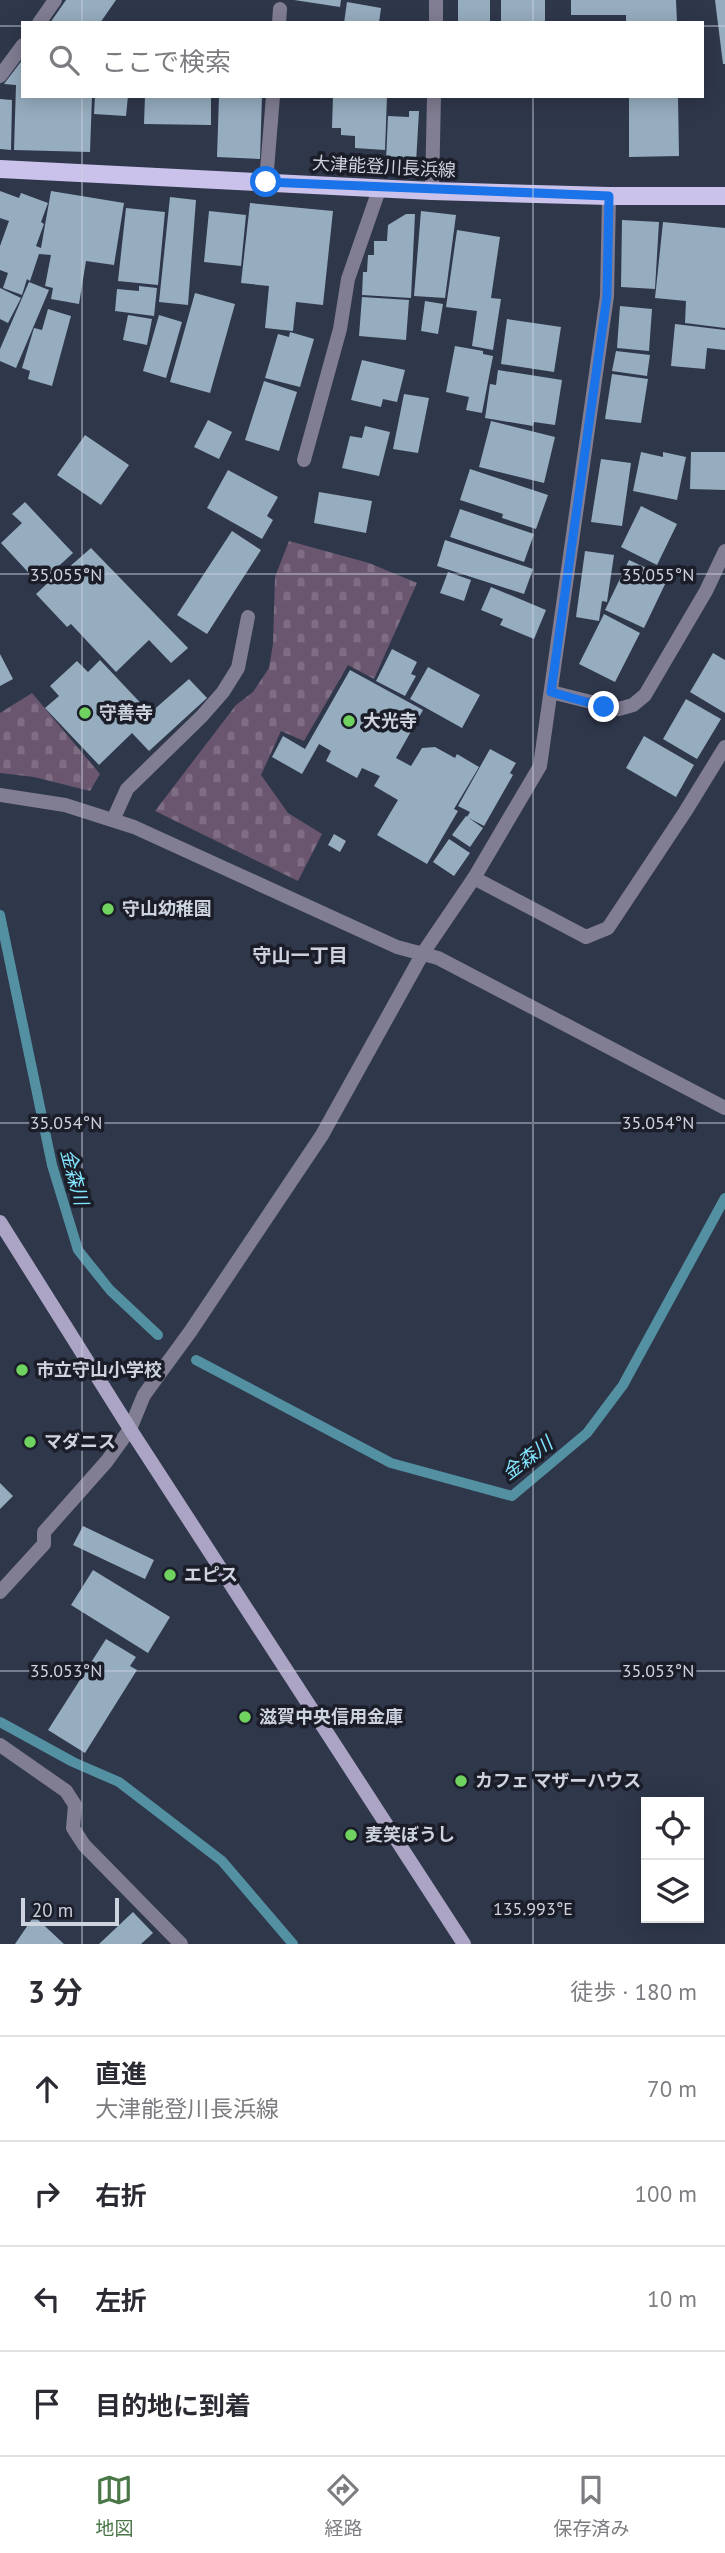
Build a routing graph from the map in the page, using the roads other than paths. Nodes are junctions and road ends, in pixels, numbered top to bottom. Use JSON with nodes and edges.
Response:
{"nodes":[{"id":1,"x":55,"y":0,"type":"edge"},
{"id":2,"x":436,"y":0,"type":"edge"},
{"id":3,"x":39,"y":21,"type":"edge"},
{"id":4,"x":436,"y":21,"type":"edge"},
{"id":5,"x":21,"y":48,"type":"edge"},
{"id":6,"x":0,"y":76,"type":"edge"},
{"id":7,"x":273,"y":98,"type":"edge"},
{"id":8,"x":434,"y":98,"type":"edge"},
{"id":9,"x":0,"y":169,"type":"edge"},
{"id":10,"x":266,"y":182,"type":"junction"},
{"id":11,"x":380,"y":187,"type":"junction"},
{"id":12,"x":432,"y":191,"type":"junction"},
{"id":13,"x":609,"y":196,"type":"junction"},
{"id":14,"x":725,"y":196,"type":"edge"},
{"id":15,"x":304,"y":460,"type":"dead end"},
{"id":16,"x":725,"y":551,"type":"edge"},
{"id":17,"x":248,"y":617,"type":"dead end"},
{"id":18,"x":551,"y":692,"type":"junction"},
{"id":19,"x":725,"y":747,"type":"edge"},
{"id":20,"x":0,"y":795,"type":"edge"},
{"id":21,"x":113,"y":820,"type":"junction"},
{"id":22,"x":474,"y":878,"type":"junction"},
{"id":23,"x":423,"y":953,"type":"junction"},
{"id":24,"x":725,"y":1108,"type":"edge"},
{"id":25,"x":0,"y":1222,"type":"edge"},
{"id":26,"x":130,"y":1429,"type":"junction"},
{"id":27,"x":0,"y":1592,"type":"edge"},
{"id":28,"x":0,"y":1745,"type":"edge"},
{"id":29,"x":181,"y":1944,"type":"edge"},
{"id":30,"x":464,"y":1944,"type":"edge"}],
"edges":[{"from":1,"to":3,"type":"street"},
{"from":2,"to":4,"type":"street"},
{"from":5,"to":6,"type":"street"},
{"from":7,"to":10,"type":"street"},
{"from":8,"to":12,"type":"street"},
{"from":9,"to":10,"type":"main road","name":"大津能登川長浜線"},
{"from":10,"to":11,"type":"main road","name":"大津能登川長浜線"},
{"from":11,"to":12,"type":"main road","name":"大津能登川長浜線"},
{"from":11,"to":15,"type":"street"},
{"from":12,"to":13,"type":"main road","name":"大津能登川長浜線"},
{"from":13,"to":14,"type":"main road","name":"大津能登川長浜線"},
{"from":13,"to":18,"type":"street"},
{"from":16,"to":18,"type":"street"},
{"from":17,"to":21,"type":"street"},
{"from":18,"to":22,"type":"street"},
{"from":19,"to":22,"type":"street"},
{"from":20,"to":21,"type":"street"},
{"from":21,"to":23,"type":"street"},
{"from":22,"to":23,"type":"street"},
{"from":23,"to":24,"type":"street"},
{"from":23,"to":26,"type":"street"},
{"from":25,"to":26,"type":"street"},
{"from":26,"to":27,"type":"street"},
{"from":26,"to":30,"type":"street"},
{"from":28,"to":29,"type":"street"}]}
